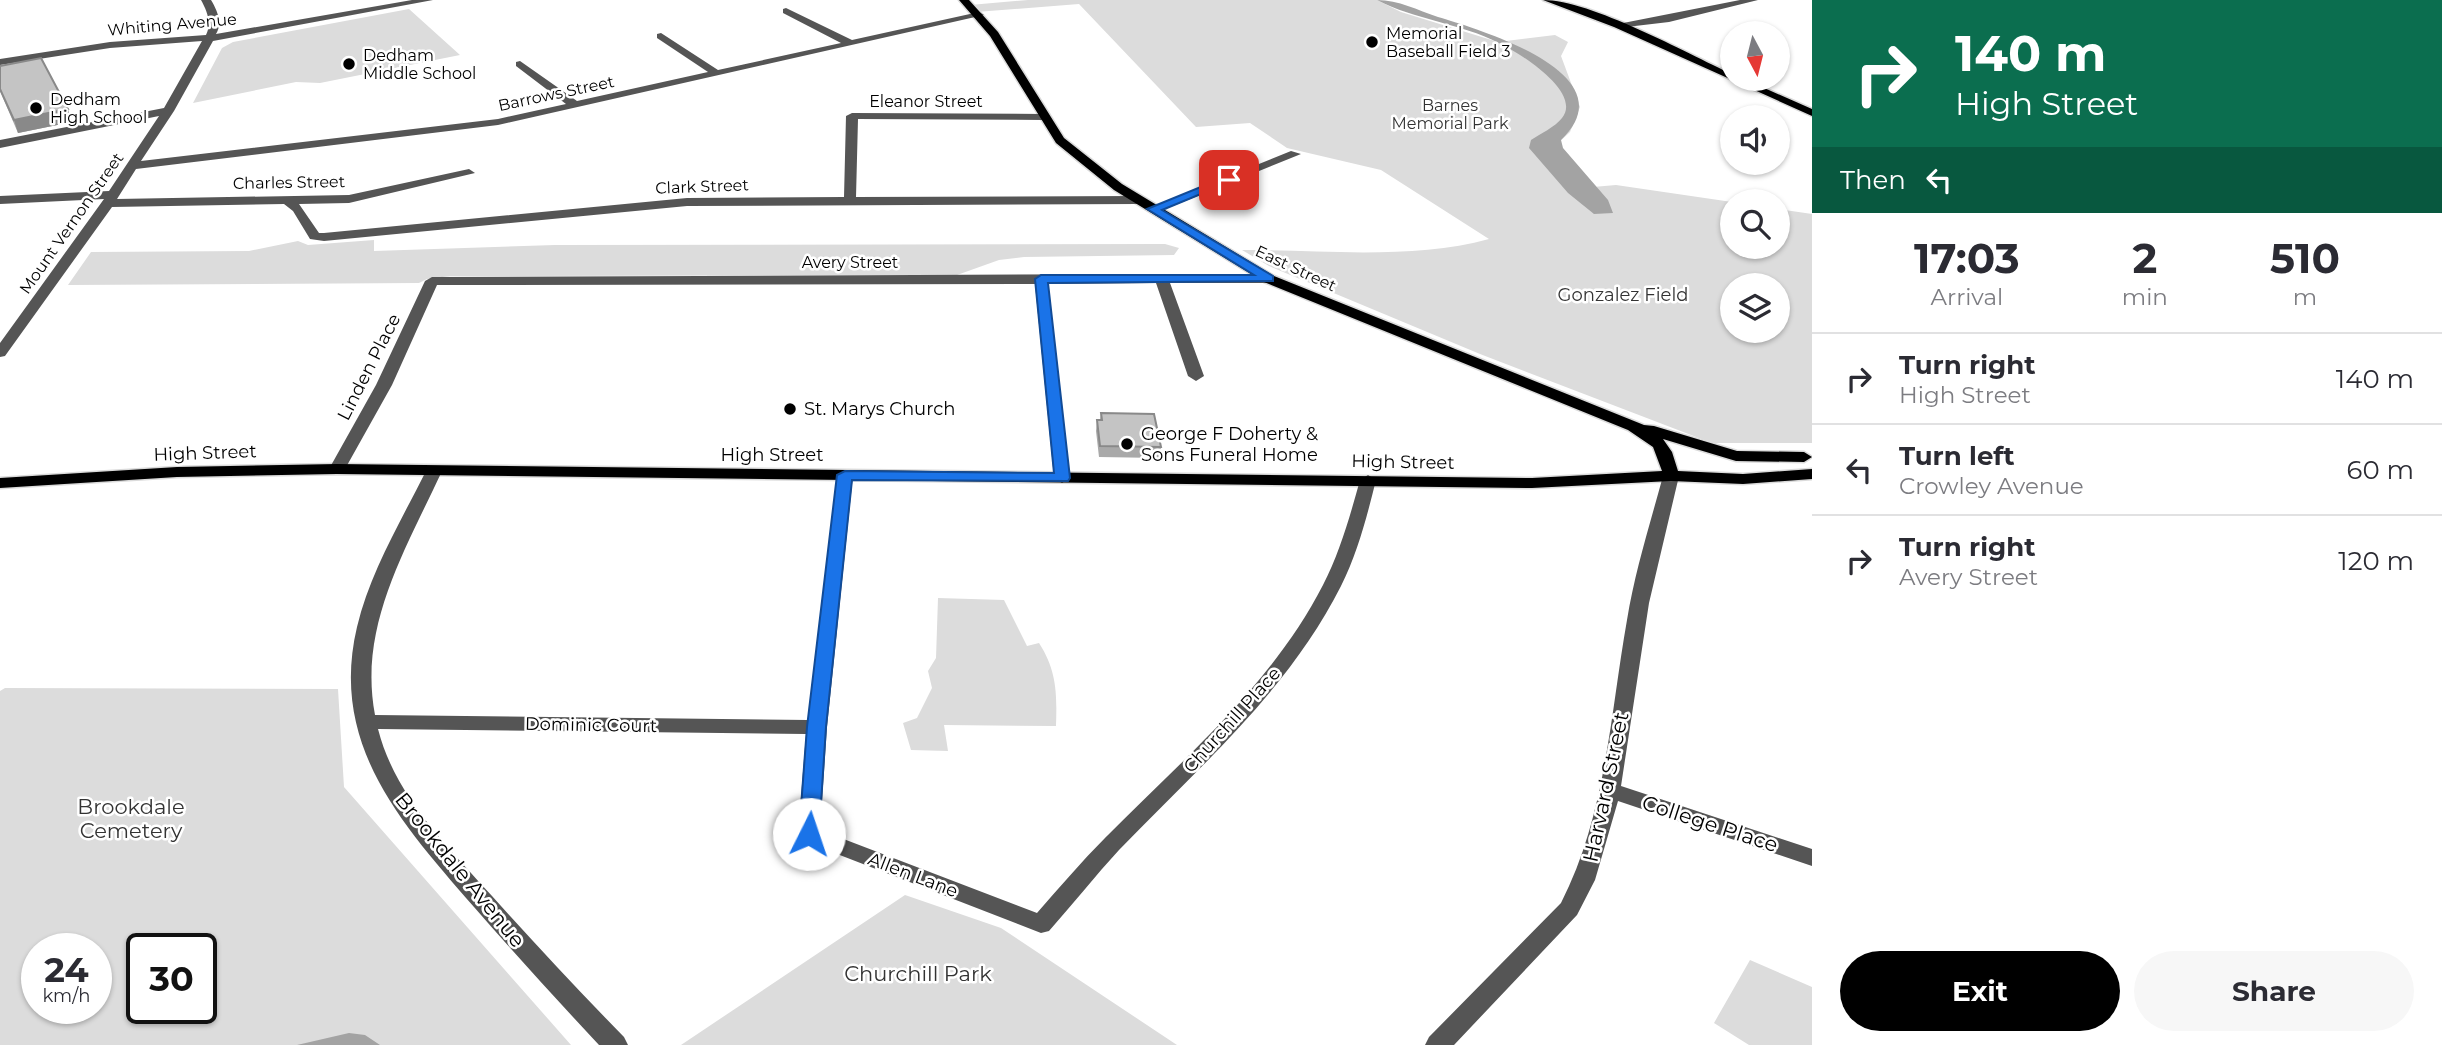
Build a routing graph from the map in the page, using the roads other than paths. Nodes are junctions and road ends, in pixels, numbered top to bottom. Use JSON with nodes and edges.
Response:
{"nodes":[{"id":1,"x":206,"y":0,"type":"edge"},
{"id":2,"x":428,"y":0,"type":"edge"},
{"id":3,"x":964,"y":0,"type":"edge"},
{"id":4,"x":1548,"y":0,"type":"edge"},
{"id":5,"x":1753,"y":0,"type":"edge"},
{"id":6,"x":786,"y":10,"type":"dead end"},
{"id":7,"x":979,"y":15,"type":"junction"},
{"id":8,"x":1618,"y":25,"type":"junction"},
{"id":9,"x":662,"y":36,"type":"dead end"},
{"id":10,"x":209,"y":38,"type":"junction"},
{"id":11,"x":850,"y":43,"type":"junction"},
{"id":12,"x":0,"y":62,"type":"edge"},
{"id":13,"x":520,"y":64,"type":"dead end"},
{"id":14,"x":1720,"y":72,"type":"edge"},
{"id":15,"x":716,"y":73,"type":"junction"},
{"id":16,"x":1763,"y":91,"type":"edge"},
{"id":17,"x":575,"y":105,"type":"junction"},
{"id":18,"x":168,"y":111,"type":"junction"},
{"id":19,"x":1812,"y":113,"type":"edge"},
{"id":20,"x":1044,"y":117,"type":"junction"},
{"id":21,"x":0,"y":144,"type":"edge"},
{"id":22,"x":1295,"y":155,"type":"dead end"},
{"id":23,"x":133,"y":166,"type":"junction"},
{"id":24,"x":469,"y":173,"type":"dead end"},
{"id":25,"x":110,"y":199,"type":"junction"},
{"id":26,"x":0,"y":200,"type":"edge"},
{"id":27,"x":287,"y":200,"type":"junction"},
{"id":28,"x":1138,"y":200,"type":"junction"},
{"id":29,"x":850,"y":202,"type":"junction"},
{"id":30,"x":1153,"y":209,"type":"junction"},
{"id":31,"x":1161,"y":278,"type":"junction"},
{"id":32,"x":1041,"y":279,"type":"junction"},
{"id":33,"x":1269,"y":279,"type":"junction"},
{"id":34,"x":432,"y":281,"type":"joint"},
{"id":35,"x":0,"y":353,"type":"edge"},
{"id":36,"x":1196,"y":376,"type":"dead end"},
{"id":37,"x":1611,"y":416,"type":"junction"},
{"id":38,"x":1808,"y":457,"type":"edge"},
{"id":39,"x":338,"y":469,"type":"junction"},
{"id":40,"x":434,"y":471,"type":"junction"},
{"id":41,"x":1812,"y":474,"type":"edge"},
{"id":42,"x":845,"y":475,"type":"junction"},
{"id":43,"x":1671,"y":477,"type":"junction"},
{"id":44,"x":1062,"y":478,"type":"junction"},
{"id":45,"x":1368,"y":480,"type":"junction"},
{"id":46,"x":0,"y":482,"type":"edge"},
{"id":47,"x":365,"y":722,"type":"junction"},
{"id":48,"x":817,"y":727,"type":"junction"},
{"id":49,"x":1608,"y":790,"type":"junction"},
{"id":50,"x":1812,"y":858,"type":"edge"},
{"id":51,"x":1041,"y":924,"type":"joint"},
{"id":52,"x":615,"y":1045,"type":"edge"},
{"id":53,"x":1438,"y":1045,"type":"edge"}],
"edges":[{"from":1,"to":10,"type":"street"},
{"from":2,"to":10,"type":"street","name":"Whiting Avenue"},
{"from":3,"to":7,"type":"main road","name":"East Street"},
{"from":4,"to":8,"type":"main road"},
{"from":5,"to":8,"type":"street"},
{"from":6,"to":11,"type":"street"},
{"from":7,"to":11,"type":"street","name":"Barrows Street"},
{"from":7,"to":20,"type":"main road","name":"East Street"},
{"from":8,"to":14,"type":"main road"},
{"from":9,"to":15,"type":"street"},
{"from":10,"to":12,"type":"street","name":"Whiting Avenue"},
{"from":10,"to":18,"type":"street","name":"Mount Vernon Street"},
{"from":11,"to":15,"type":"street","name":"Barrows Street"},
{"from":13,"to":17,"type":"street"},
{"from":15,"to":17,"type":"street","name":"Barrows Street"},
{"from":16,"to":19,"type":"main road"},
{"from":17,"to":23,"type":"street","name":"Barrows Street"},
{"from":18,"to":21,"type":"street"},
{"from":18,"to":23,"type":"street","name":"Mount Vernon Street"},
{"from":20,"to":28,"type":"main road","name":"East Street"},
{"from":20,"to":29,"type":"street","name":"Eleanor Street"},
{"from":22,"to":30,"type":"street"},
{"from":23,"to":25,"type":"street","name":"Mount Vernon Street"},
{"from":24,"to":27,"type":"street","name":"Charles Street"},
{"from":25,"to":26,"type":"street","name":"Charles Street"},
{"from":25,"to":27,"type":"street","name":"Charles Street"},
{"from":25,"to":35,"type":"street","name":"Mount Vernon Street"},
{"from":27,"to":29,"type":"street","name":"Clark Street"},
{"from":28,"to":29,"type":"street","name":"Clark Street"},
{"from":28,"to":30,"type":"main road","name":"East Street"},
{"from":30,"to":33,"type":"main road","name":"East Street"},
{"from":31,"to":32,"type":"street","name":"Avery Street"},
{"from":31,"to":33,"type":"street","name":"Avery Street"},
{"from":31,"to":36,"type":"street"},
{"from":32,"to":34,"type":"street","name":"Avery Street"},
{"from":32,"to":44,"type":"street"},
{"from":33,"to":37,"type":"main road","name":"East Street"},
{"from":34,"to":39,"type":"street","name":"Linden Place"},
{"from":37,"to":38,"type":"main road"},
{"from":37,"to":43,"type":"main road","name":"East Street"},
{"from":38,"to":43,"type":"main road","name":"High Street"},
{"from":39,"to":40,"type":"main road","name":"High Street"},
{"from":39,"to":46,"type":"main road","name":"High Street"},
{"from":40,"to":42,"type":"main road","name":"High Street"},
{"from":40,"to":47,"type":"street","name":"Brookdale Avenue"},
{"from":41,"to":43,"type":"main road","name":"High Street"},
{"from":42,"to":44,"type":"main road","name":"High Street"},
{"from":42,"to":48,"type":"street","name":"Allen Lane"},
{"from":43,"to":45,"type":"main road","name":"High Street"},
{"from":43,"to":49,"type":"street","name":"Harvard Street"},
{"from":44,"to":45,"type":"main road","name":"High Street"},
{"from":45,"to":51,"type":"street","name":"Churchill Place"},
{"from":47,"to":48,"type":"street","name":"Dominic Court"},
{"from":47,"to":52,"type":"street","name":"Brookdale Avenue"},
{"from":48,"to":51,"type":"street","name":"Allen Lane"},
{"from":49,"to":50,"type":"street","name":"College Place"},
{"from":49,"to":53,"type":"street","name":"Harvard Street"}]}
